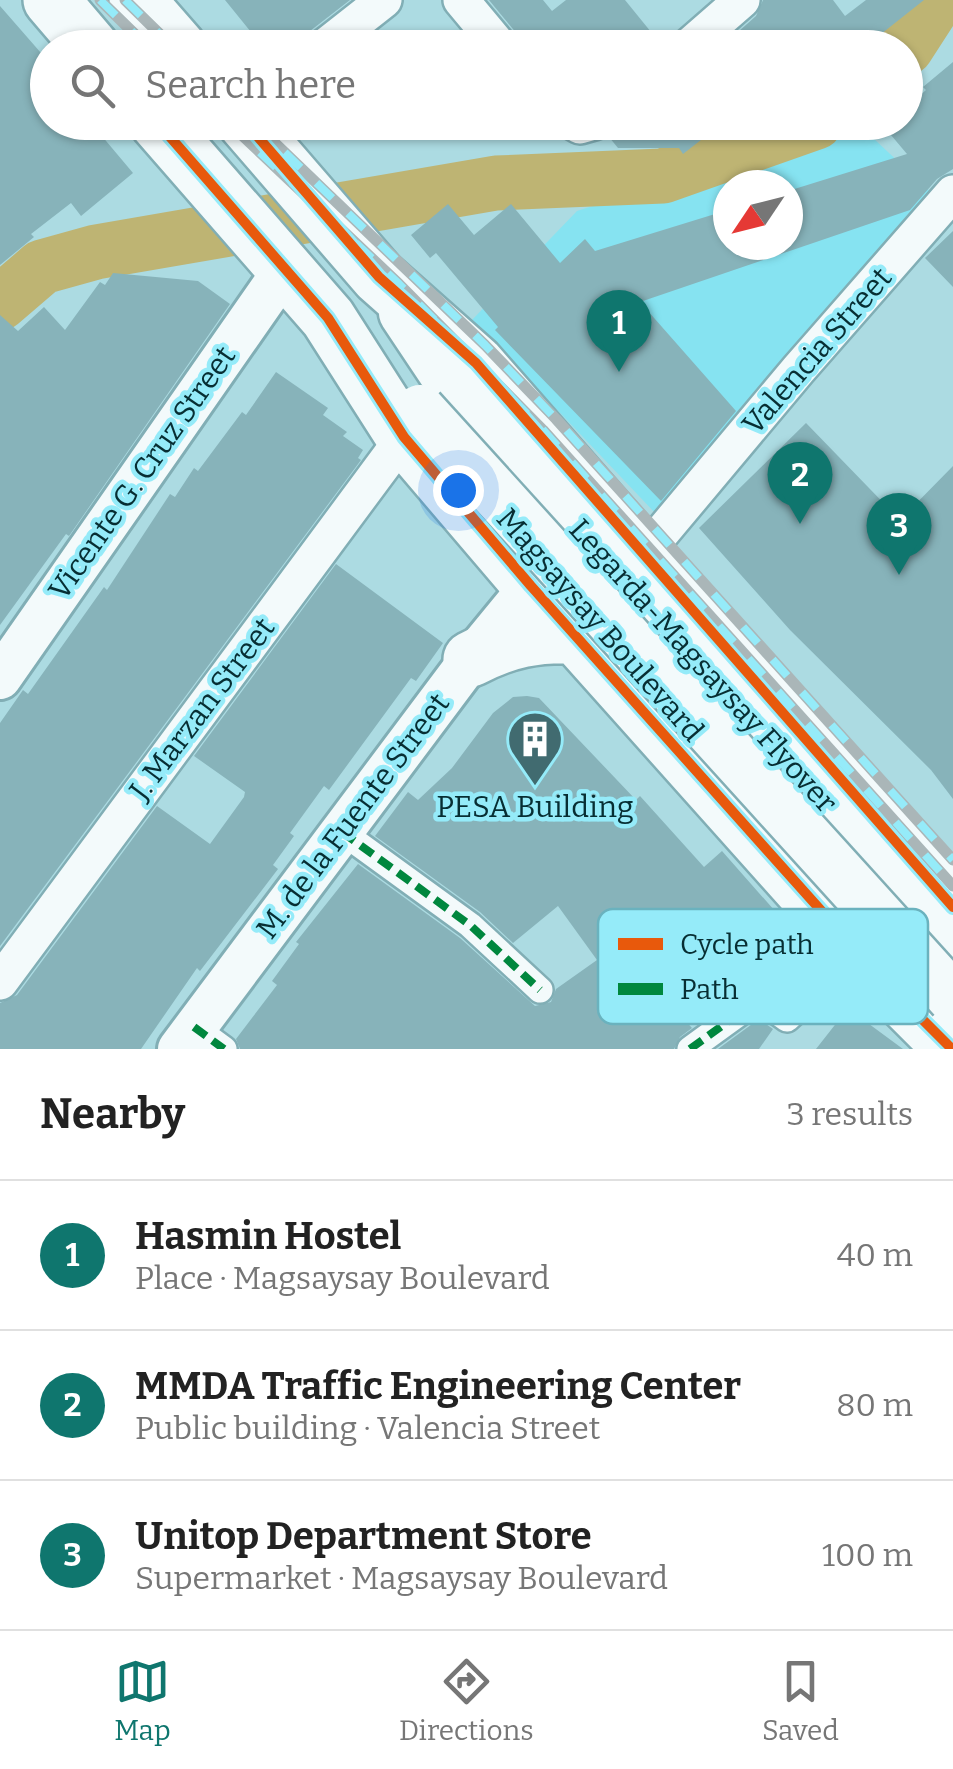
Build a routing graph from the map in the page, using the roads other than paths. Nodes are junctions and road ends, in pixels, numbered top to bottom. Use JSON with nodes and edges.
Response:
{"nodes":[{"id":1,"x":50,"y":0,"type":"edge"},
{"id":2,"x":137,"y":0,"type":"edge"},
{"id":3,"x":384,"y":0,"type":"edge"},
{"id":4,"x":461,"y":0,"type":"edge"},
{"id":5,"x":742,"y":0,"type":"edge"},
{"id":6,"x":76,"y":30,"type":"edge"},
{"id":7,"x":163,"y":30,"type":"edge"},
{"id":8,"x":346,"y":30,"type":"edge"},
{"id":9,"x":486,"y":30,"type":"edge"},
{"id":10,"x":708,"y":30,"type":"edge"},
{"id":11,"x":172,"y":140,"type":"edge"},
{"id":12,"x":261,"y":140,"type":"edge"},
{"id":13,"x":953,"y":192,"type":"edge"},
{"id":14,"x":279,"y":262,"type":"junction"},
{"id":15,"x":380,"y":277,"type":"junction"},
{"id":16,"x":425,"y":411,"type":"junction"},
{"id":17,"x":642,"y":555,"type":"junction"},
{"id":18,"x":531,"y":586,"type":"junction"},
{"id":19,"x":578,"y":636,"type":"junction"},
{"id":20,"x":471,"y":659,"type":"junction"},
{"id":21,"x":0,"y":678,"type":"edge"},
{"id":22,"x":342,"y":832,"type":"junction"},
{"id":23,"x":953,"y":907,"type":"edge"},
{"id":24,"x":820,"y":909,"type":"edge"},
{"id":25,"x":873,"y":909,"type":"edge"},
{"id":26,"x":915,"y":909,"type":"edge"},
{"id":27,"x":928,"y":923,"type":"edge"},
{"id":28,"x":953,"y":948,"type":"edge"},
{"id":29,"x":928,"y":970,"type":"edge"},
{"id":30,"x":953,"y":980,"type":"edge"},
{"id":31,"x":0,"y":982,"type":"edge"},
{"id":32,"x":540,"y":990,"type":"dead end"},
{"id":33,"x":928,"y":991,"type":"edge"},
{"id":34,"x":953,"y":998,"type":"edge"},
{"id":35,"x":724,"y":1024,"type":"edge"},
{"id":36,"x":927,"y":1024,"type":"edge"},
{"id":37,"x":199,"y":1042,"type":"edge"},
{"id":38,"x":690,"y":1049,"type":"edge"},
{"id":39,"x":952,"y":1049,"type":"edge"}],
"edges":[{"from":1,"to":6,"type":"main road"},
{"from":2,"to":7,"type":"main road"},
{"from":3,"to":8,"type":"street"},
{"from":4,"to":9,"type":"street"},
{"from":5,"to":10,"type":"street"},
{"from":11,"to":14,"type":"main road","name":"Magsaysay Boulevard"},
{"from":12,"to":15,"type":"main road","name":"Magsaysay Boulevard"},
{"from":13,"to":17,"type":"street","name":"Valencia Street"},
{"from":14,"to":16,"type":"main road","name":"Magsaysay Boulevard"},
{"from":14,"to":21,"type":"street","name":"Vicente G. Cruz Street"},
{"from":15,"to":16,"type":"main road","name":"Magsaysay Boulevard"},
{"from":15,"to":17,"type":"main road","name":"Magsaysay Boulevard"},
{"from":16,"to":18,"type":"main road","name":"Magsaysay Boulevard"},
{"from":16,"to":25,"type":"main road","name":"Legarda-Magsaysay Flyover","bridge":true},
{"from":16,"to":26,"type":"main road","name":"Legarda-Magsaysay Flyover"},
{"from":16,"to":31,"type":"street","name":"J. Marzan Street"},
{"from":17,"to":23,"type":"main road","name":"Magsaysay Boulevard"},
{"from":18,"to":19,"type":"main road","name":"Magsaysay Boulevard"},
{"from":18,"to":20,"type":"street","name":"M. de la Fuente Street"},
{"from":19,"to":20,"type":"main road"},
{"from":19,"to":24,"type":"main road","name":"Magsaysay Boulevard"},
{"from":20,"to":22,"type":"street","name":"M. de la Fuente Street"},
{"from":22,"to":32,"type":"street"},
{"from":22,"to":37,"type":"street","name":"M. de la Fuente Street"},
{"from":27,"to":28,"type":"main road","name":"Legarda-Magsaysay Flyover"},
{"from":29,"to":34,"type":"main road","name":"Legarda-Magsaysay Flyover","bridge":true},
{"from":30,"to":33,"type":"main road"},
{"from":35,"to":38,"type":"street"},
{"from":36,"to":39,"type":"main road","name":"Magsaysay Boulevard"}]}
